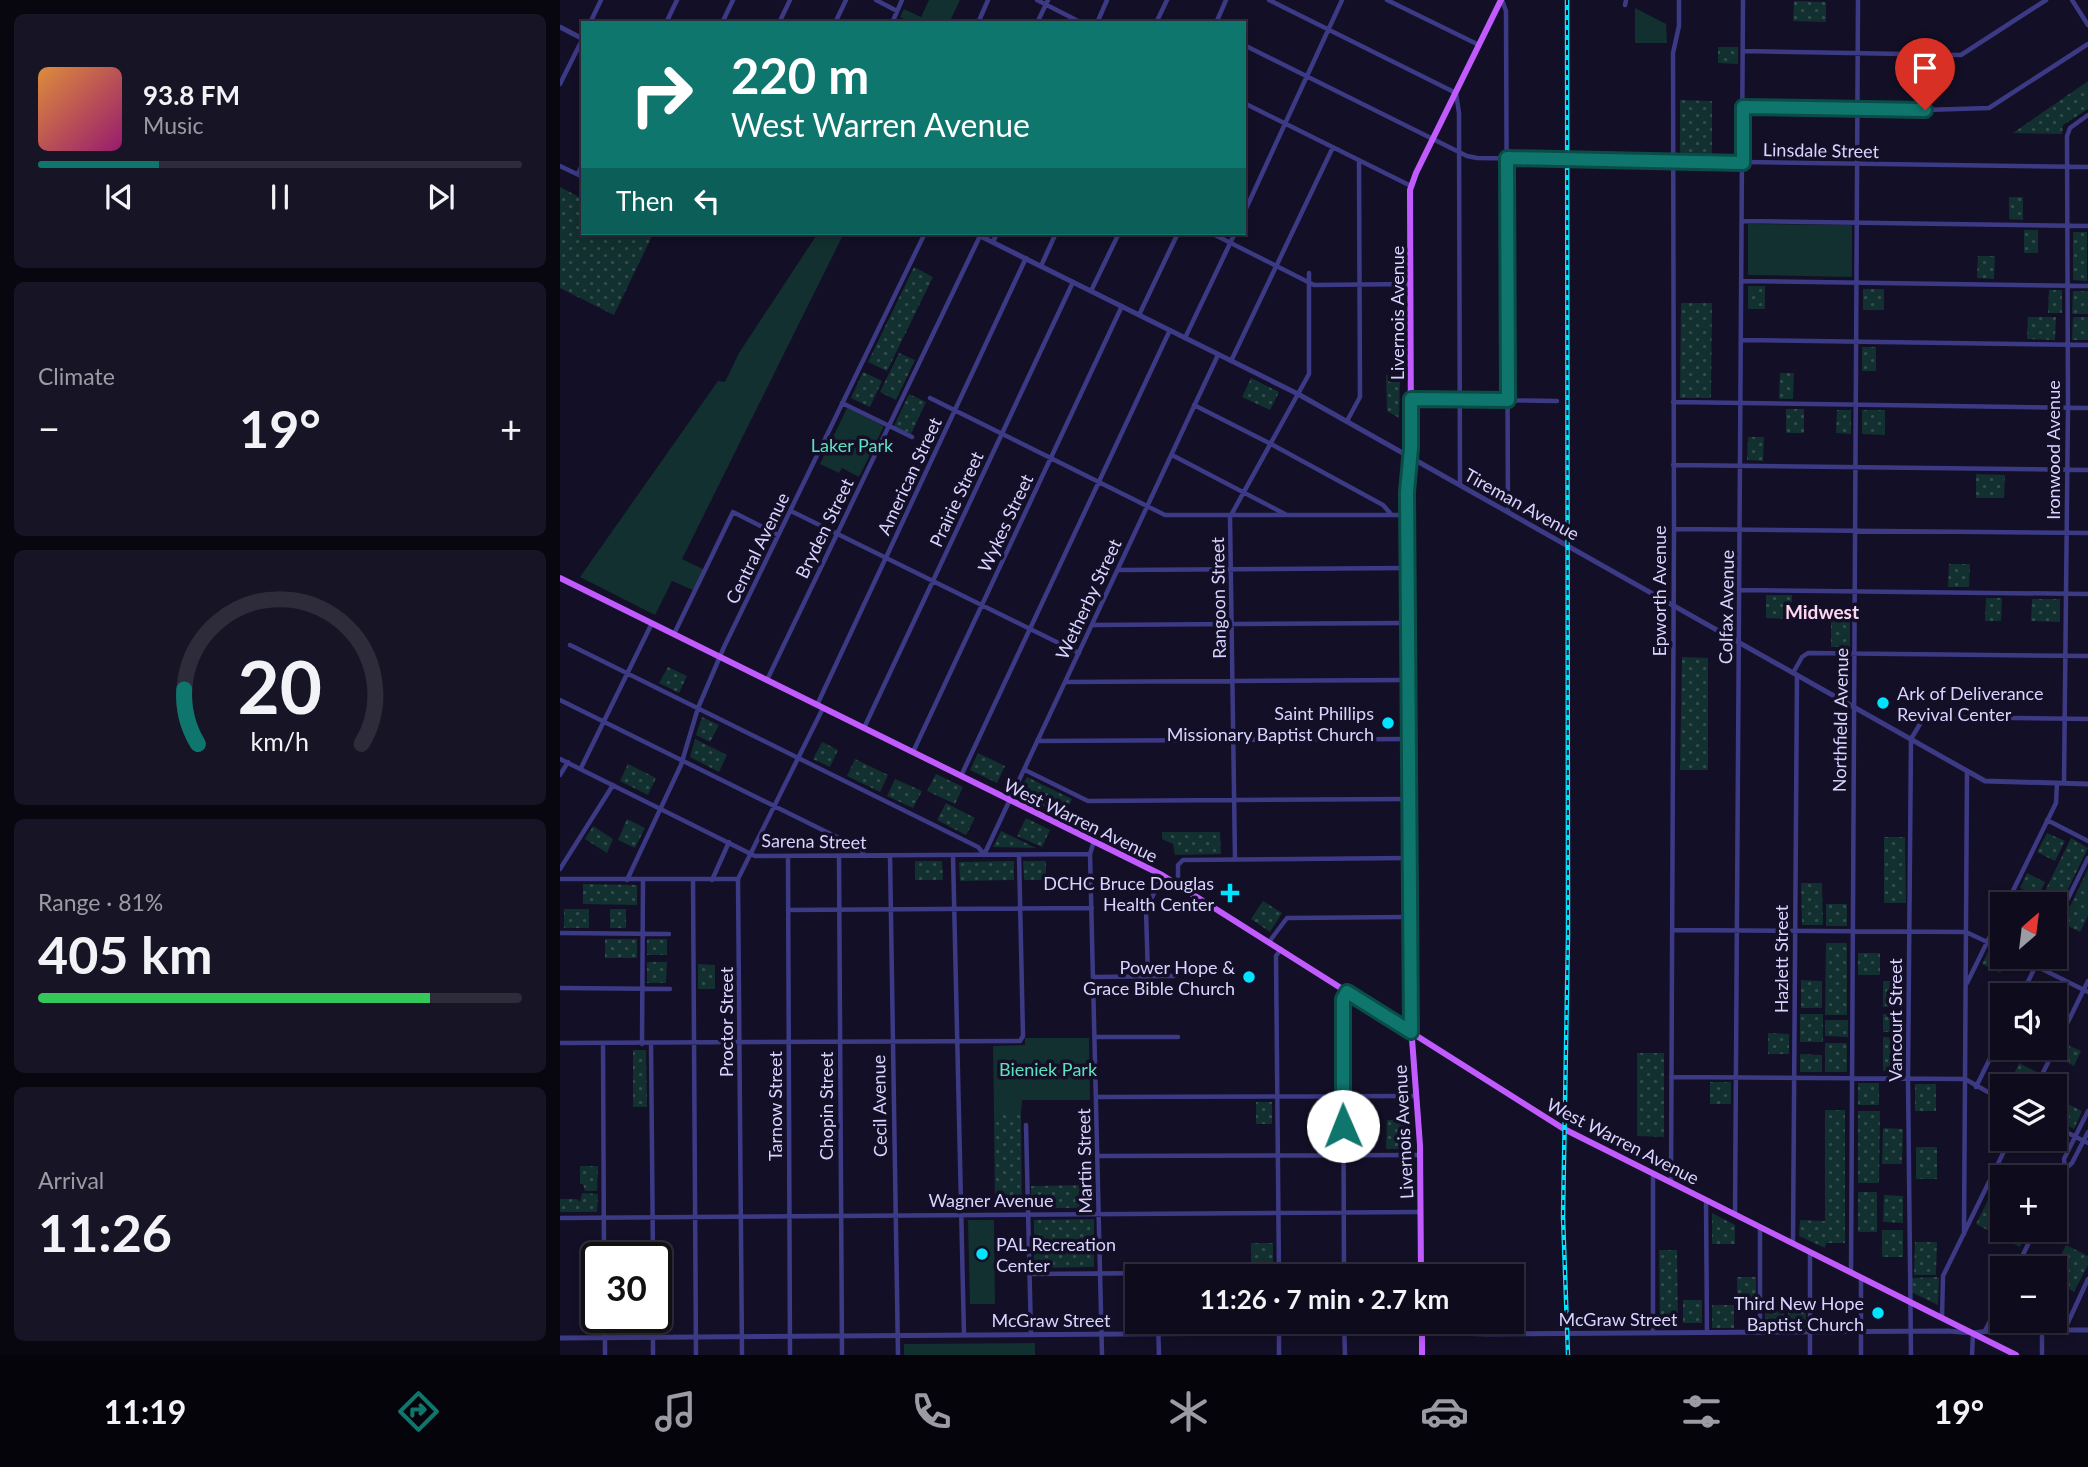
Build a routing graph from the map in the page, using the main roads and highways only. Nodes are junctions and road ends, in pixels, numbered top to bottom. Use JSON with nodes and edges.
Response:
{"nodes":[{"id":1,"x":1502,"y":0,"type":"edge"},
{"id":2,"x":560,"y":578,"type":"edge"},
{"id":3,"x":1411,"y":1032,"type":"junction"},
{"id":4,"x":1421,"y":1264,"type":"edge"},
{"id":5,"x":1422,"y":1334,"type":"edge"},
{"id":6,"x":1422,"y":1355,"type":"edge"},
{"id":7,"x":2017,"y":1355,"type":"edge"}],
"edges":[{"from":1,"to":3,"type":"main road","name":"Livernois Avenue"},
{"from":2,"to":3,"type":"main road","name":"West Warren Avenue"},
{"from":3,"to":4,"type":"main road","name":"Livernois Avenue"},
{"from":3,"to":7,"type":"main road","name":"West Warren Avenue"},
{"from":5,"to":6,"type":"main road"}]}
